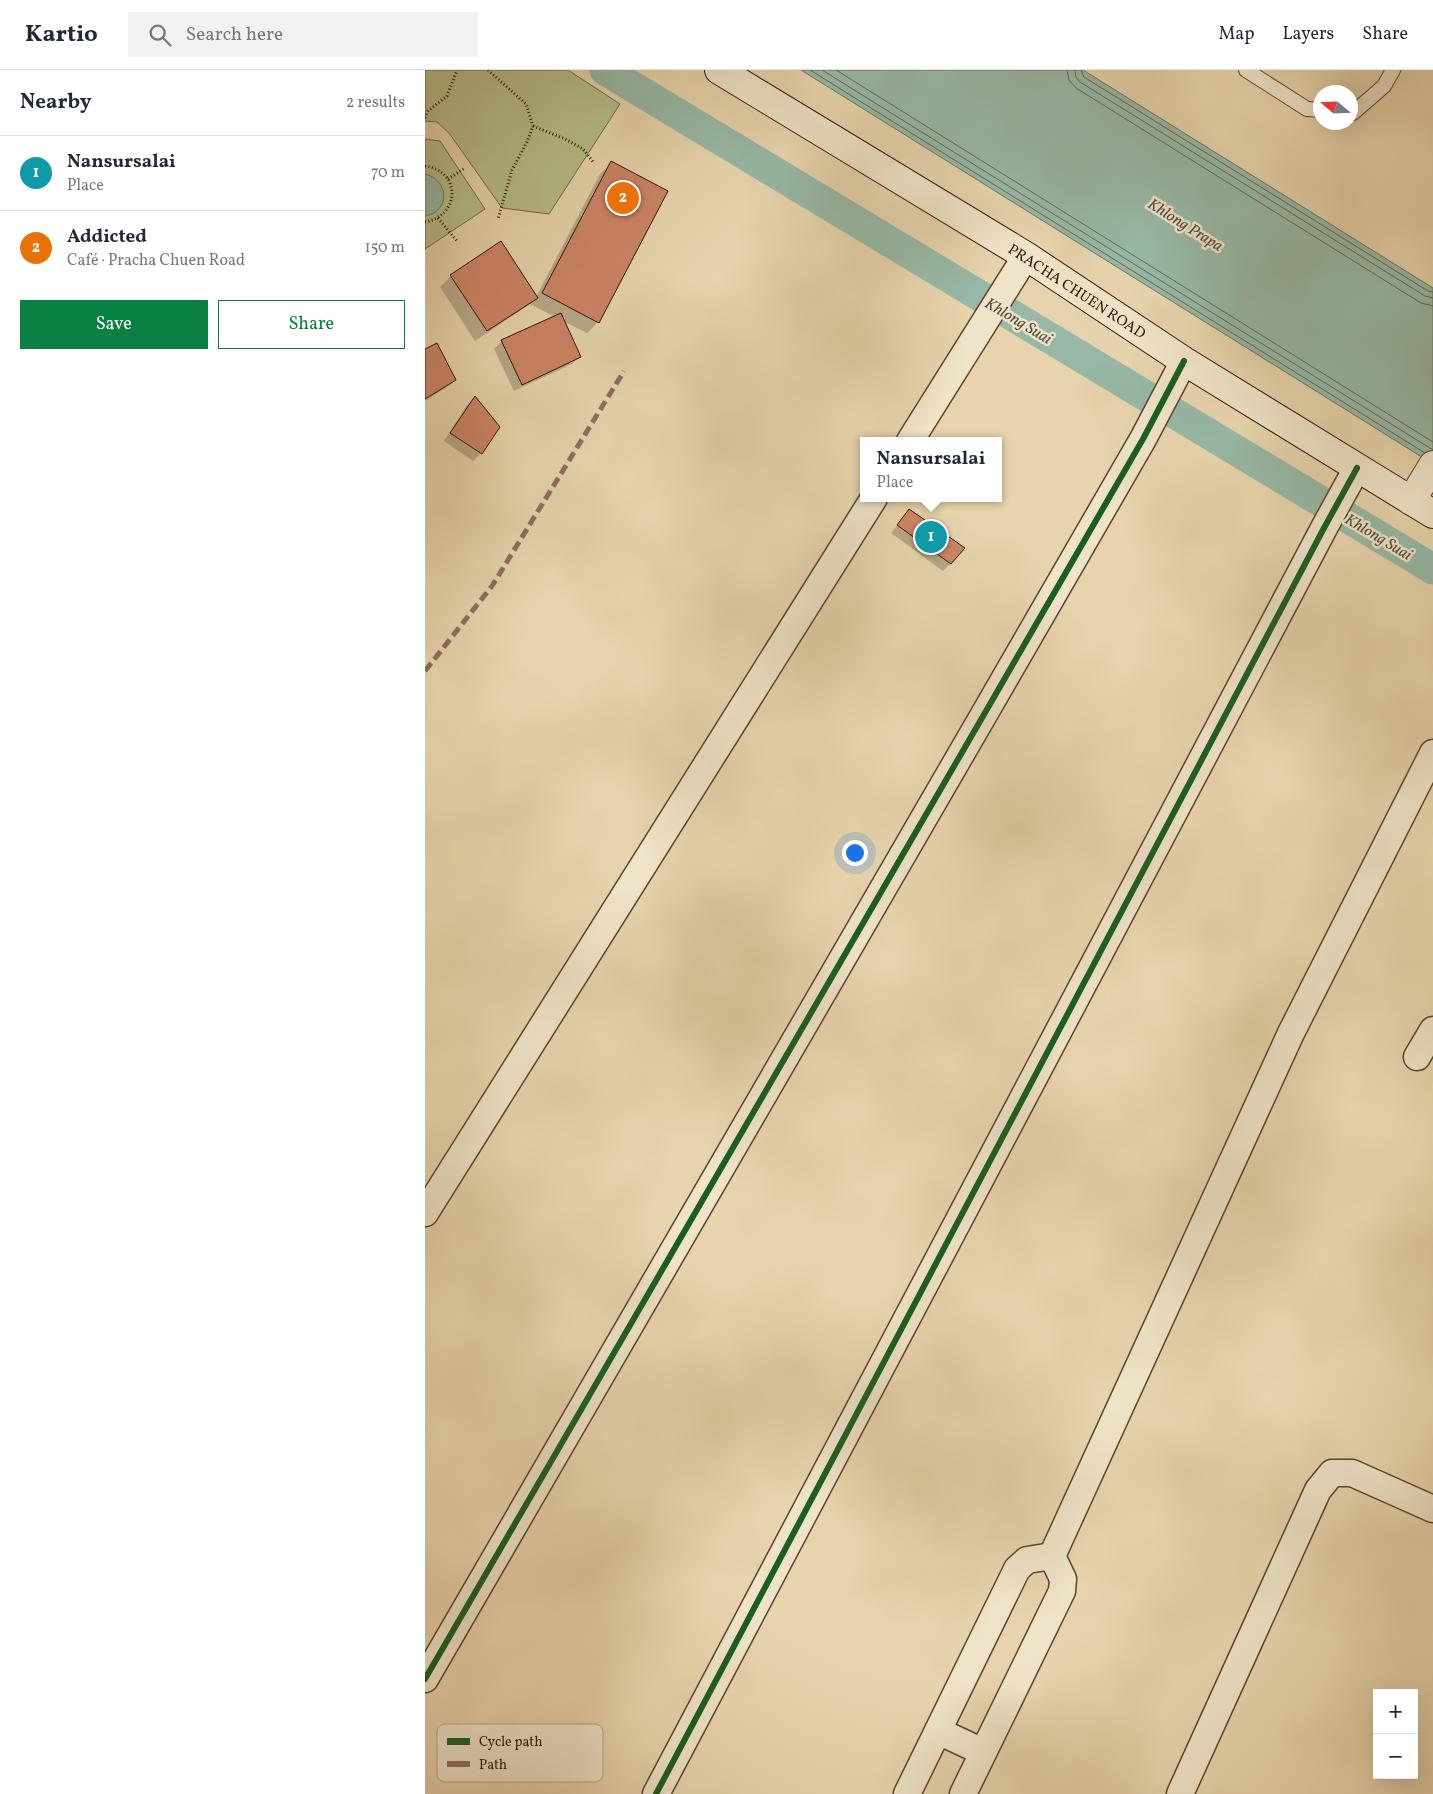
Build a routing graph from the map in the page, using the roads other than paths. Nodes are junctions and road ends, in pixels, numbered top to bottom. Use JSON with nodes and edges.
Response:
{"nodes":[{"id":1,"x":719,"y":70,"type":"edge"},
{"id":2,"x":1246,"y":70,"type":"edge"},
{"id":3,"x":1393,"y":70,"type":"edge"},
{"id":4,"x":1313,"y":109,"type":"edge"},
{"id":5,"x":1358,"y":109,"type":"edge"},
{"id":6,"x":1026,"y":256,"type":"junction"},
{"id":7,"x":1184,"y":361,"type":"junction"},
{"id":8,"x":912,"y":437,"type":"edge"},
{"id":9,"x":1357,"y":468,"type":"junction"},
{"id":10,"x":1431,"y":469,"type":"edge"},
{"id":11,"x":871,"y":502,"type":"edge"},
{"id":12,"x":1422,"y":508,"type":"edge"},
{"id":13,"x":1433,"y":753,"type":"edge"},
{"id":14,"x":1433,"y":1030,"type":"edge"},
{"id":15,"x":1417,"y":1057,"type":"dead end"},
{"id":16,"x":425,"y":1213,"type":"edge"},
{"id":17,"x":1433,"y":1509,"type":"edge"},
{"id":18,"x":1052,"y":1556,"type":"junction"},
{"id":19,"x":425,"y":1679,"type":"edge"},
{"id":20,"x":938,"y":1730,"type":"junction"},
{"id":21,"x":983,"y":1752,"type":"junction"},
{"id":22,"x":656,"y":1794,"type":"edge"},
{"id":23,"x":907,"y":1794,"type":"edge"},
{"id":24,"x":963,"y":1794,"type":"edge"},
{"id":25,"x":1180,"y":1794,"type":"edge"}],
"edges":[{"from":1,"to":6,"type":"main road","name":"PRACHA CHUEN ROAD"},
{"from":2,"to":4,"type":"lane"},
{"from":3,"to":5,"type":"lane"},
{"from":6,"to":7,"type":"main road","name":"PRACHA CHUEN ROAD"},
{"from":6,"to":8,"type":"street"},
{"from":7,"to":9,"type":"main road","name":"PRACHA CHUEN ROAD"},
{"from":7,"to":19,"type":"street"},
{"from":9,"to":12,"type":"main road","name":"PRACHA CHUEN ROAD"},
{"from":9,"to":22,"type":"street"},
{"from":10,"to":12,"type":"main road"},
{"from":11,"to":16,"type":"street"},
{"from":13,"to":18,"type":"street"},
{"from":14,"to":15,"type":"street"},
{"from":17,"to":25,"type":"street"},
{"from":18,"to":20,"type":"street"},
{"from":18,"to":21,"type":"street"},
{"from":20,"to":21,"type":"street"},
{"from":20,"to":23,"type":"street"},
{"from":21,"to":24,"type":"street"}]}
